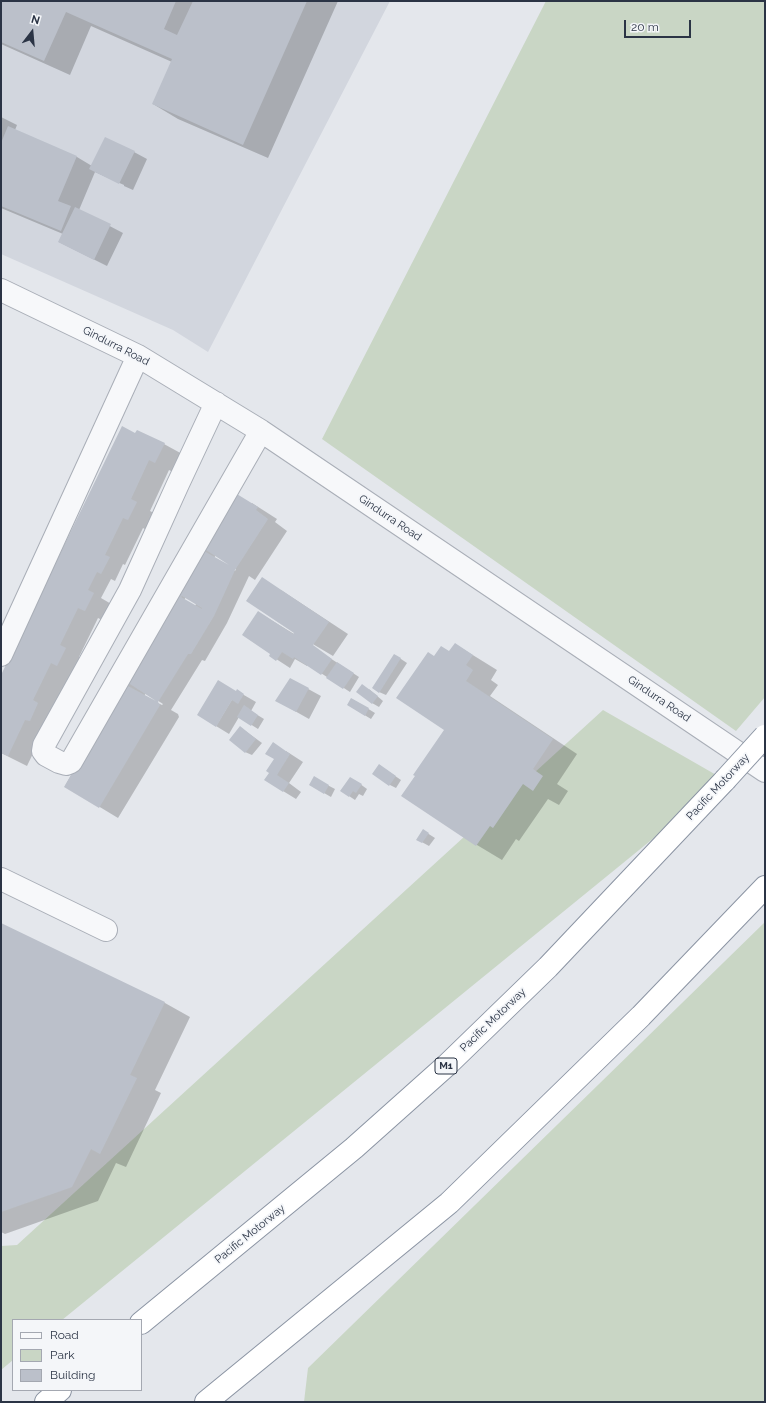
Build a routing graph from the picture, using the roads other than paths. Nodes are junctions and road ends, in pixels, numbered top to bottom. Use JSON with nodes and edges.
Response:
{"nodes":[{"id":1,"x":1,"y":290,"type":"edge"},
{"id":2,"x":138,"y":356,"type":"junction"},
{"id":3,"x":216,"y":403,"type":"junction"},
{"id":4,"x":261,"y":431,"type":"junction"},
{"id":5,"x":1,"y":655,"type":"edge"},
{"id":6,"x":765,"y":736,"type":"edge"},
{"id":7,"x":765,"y":771,"type":"edge"},
{"id":8,"x":1,"y":879,"type":"edge"},
{"id":9,"x":765,"y":887,"type":"edge"},
{"id":10,"x":106,"y":930,"type":"dead end"},
{"id":11,"x":142,"y":1323,"type":"edge"},
{"id":12,"x":59,"y":1391,"type":"edge"},
{"id":13,"x":46,"y":1402,"type":"edge"},
{"id":14,"x":206,"y":1402,"type":"edge"}],
"edges":[{"from":1,"to":2,"type":"street","name":"Gindurra Road"},
{"from":2,"to":3,"type":"street","name":"Gindurra Road"},
{"from":2,"to":5,"type":"street"},
{"from":3,"to":4,"type":"street","name":"Gindurra Road"},
{"from":3,"to":4,"type":"street"},
{"from":4,"to":7,"type":"street","name":"Gindurra Road"},
{"from":6,"to":11,"type":"highway","name":"Pacific Motorway","number":"M1","bridge":true},
{"from":8,"to":10,"type":"street"},
{"from":9,"to":14,"type":"highway"},
{"from":12,"to":13,"type":"highway"}]}
